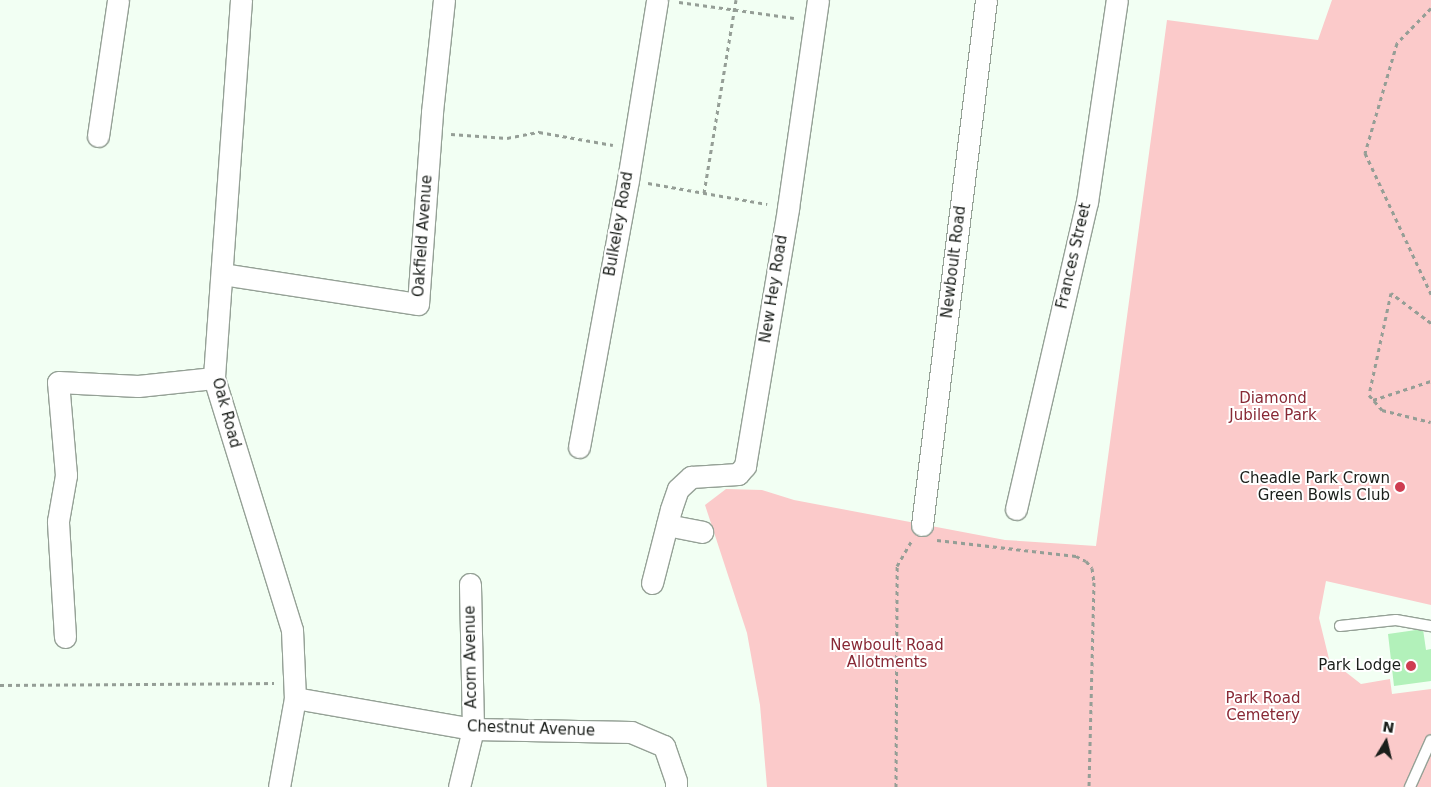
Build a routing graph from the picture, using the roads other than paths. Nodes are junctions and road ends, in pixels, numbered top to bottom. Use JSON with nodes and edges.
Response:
{"nodes":[{"id":1,"x":118,"y":0,"type":"edge"},
{"id":2,"x":241,"y":0,"type":"edge"},
{"id":3,"x":444,"y":0,"type":"edge"},
{"id":4,"x":818,"y":0,"type":"edge"},
{"id":5,"x":986,"y":0,"type":"edge"},
{"id":6,"x":1117,"y":0,"type":"edge"},
{"id":7,"x":664,"y":1,"type":"edge"},
{"id":8,"x":98,"y":136,"type":"dead end"},
{"id":9,"x":222,"y":274,"type":"junction"},
{"id":10,"x":214,"y":378,"type":"junction"},
{"id":11,"x":578,"y":447,"type":"dead end"},
{"id":12,"x":1016,"y":508,"type":"dead end"},
{"id":13,"x":667,"y":525,"type":"junction"},
{"id":14,"x":918,"y":531,"type":"road end"},
{"id":15,"x":702,"y":532,"type":"dead end"},
{"id":16,"x":652,"y":583,"type":"dead end"},
{"id":17,"x":470,"y":584,"type":"dead end"},
{"id":18,"x":1340,"y":626,"type":"dead end"},
{"id":19,"x":1431,"y":626,"type":"edge"},
{"id":20,"x":65,"y":637,"type":"dead end"},
{"id":21,"x":294,"y":690,"type":"junction"},
{"id":22,"x":473,"y":729,"type":"junction"},
{"id":23,"x":1430,"y":747,"type":"edge"},
{"id":24,"x":279,"y":787,"type":"edge"},
{"id":25,"x":460,"y":787,"type":"edge"},
{"id":26,"x":676,"y":787,"type":"edge"},
{"id":27,"x":1410,"y":787,"type":"edge"}],
"edges":[{"from":1,"to":8,"type":"street"},
{"from":2,"to":9,"type":"street","name":"Oak Road"},
{"from":3,"to":9,"type":"street","name":"Oakfield Avenue"},
{"from":4,"to":13,"type":"street","name":"New Hey Road"},
{"from":5,"to":14,"type":"street","name":"Newboult Road"},
{"from":6,"to":12,"type":"street","name":"Frances Street"},
{"from":7,"to":11,"type":"street","name":"Bulkeley Road"},
{"from":9,"to":10,"type":"street","name":"Oak Road"},
{"from":10,"to":20,"type":"street"},
{"from":10,"to":21,"type":"street","name":"Oak Road"},
{"from":13,"to":15,"type":"street"},
{"from":13,"to":16,"type":"street","name":"New Hey Road"},
{"from":17,"to":22,"type":"street","name":"Acorn Avenue"},
{"from":18,"to":19,"type":"lane"},
{"from":21,"to":22,"type":"street","name":"Chestnut Avenue"},
{"from":21,"to":24,"type":"street","name":"Oak Road"},
{"from":22,"to":25,"type":"street","name":"Acorn Avenue"},
{"from":22,"to":26,"type":"street","name":"Chestnut Avenue"},
{"from":23,"to":27,"type":"lane"}]}
